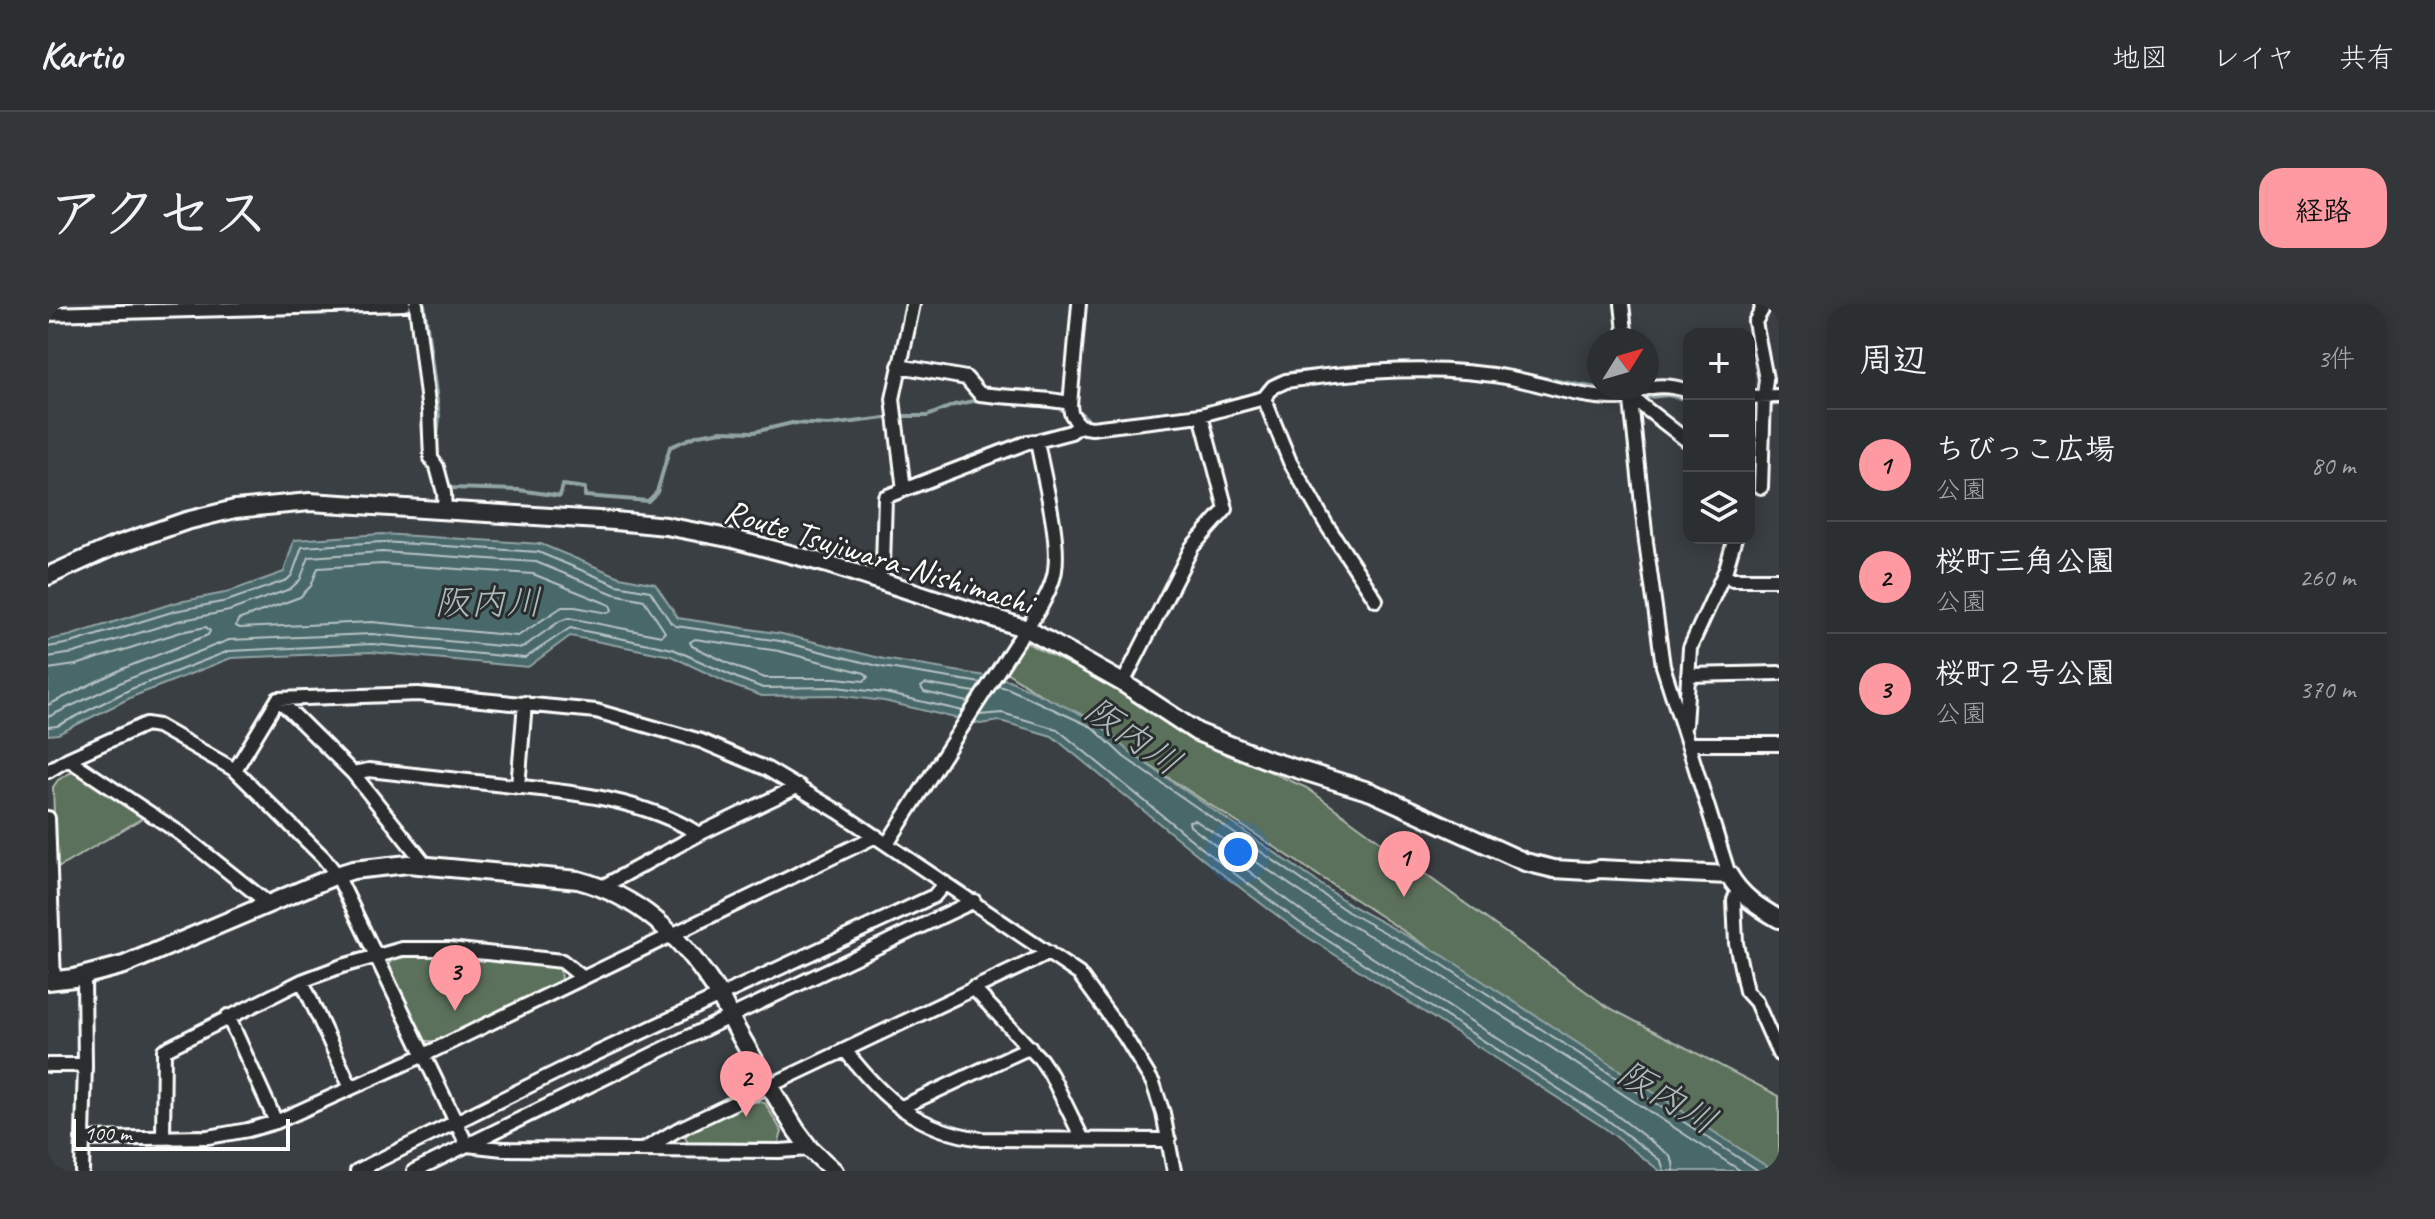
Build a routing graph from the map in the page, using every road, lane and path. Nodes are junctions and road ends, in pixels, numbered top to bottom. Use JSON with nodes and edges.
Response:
{"nodes":[{"id":1,"x":404,"y":304,"type":"edge"},
{"id":2,"x":416,"y":304,"type":"edge"},
{"id":3,"x":913,"y":304,"type":"edge"},
{"id":4,"x":1079,"y":304,"type":"edge"},
{"id":5,"x":1622,"y":304,"type":"edge"},
{"id":6,"x":1761,"y":304,"type":"edge"},
{"id":7,"x":48,"y":314,"type":"edge"},
{"id":8,"x":1625,"y":328,"type":"edge"},
{"id":9,"x":899,"y":366,"type":"junction"},
{"id":10,"x":1659,"y":386,"type":"edge"},
{"id":11,"x":1683,"y":390,"type":"edge"},
{"id":12,"x":1587,"y":396,"type":"edge"},
{"id":13,"x":1779,"y":396,"type":"edge"},
{"id":14,"x":1264,"y":398,"type":"junction"},
{"id":15,"x":1633,"y":400,"type":"edge"},
{"id":16,"x":1641,"y":400,"type":"edge"},
{"id":17,"x":1755,"y":400,"type":"edge"},
{"id":18,"x":1763,"y":404,"type":"junction"},
{"id":19,"x":1070,"y":407,"type":"junction"},
{"id":20,"x":1201,"y":415,"type":"junction"},
{"id":21,"x":1079,"y":426,"type":"junction"},
{"id":22,"x":1683,"y":437,"type":"edge"},
{"id":23,"x":1037,"y":441,"type":"junction"},
{"id":24,"x":1761,"y":487,"type":"dead end"},
{"id":25,"x":904,"y":490,"type":"junction"},
{"id":26,"x":445,"y":511,"type":"junction"},
{"id":27,"x":1733,"y":544,"type":"edge"},
{"id":28,"x":48,"y":576,"type":"edge"},
{"id":29,"x":877,"y":579,"type":"junction"},
{"id":30,"x":1732,"y":579,"type":"dead end"},
{"id":31,"x":1779,"y":579,"type":"edge"},
{"id":32,"x":1376,"y":600,"type":"dead end"},
{"id":33,"x":1027,"y":629,"type":"junction"},
{"id":34,"x":1779,"y":673,"type":"edge"},
{"id":35,"x":1688,"y":675,"type":"junction"},
{"id":36,"x":1123,"y":683,"type":"junction"},
{"id":37,"x":278,"y":699,"type":"junction"},
{"id":38,"x":525,"y":703,"type":"junction"},
{"id":39,"x":1687,"y":738,"type":"junction"},
{"id":40,"x":1779,"y":744,"type":"edge"},
{"id":41,"x":68,"y":759,"type":"junction"},
{"id":42,"x":235,"y":770,"type":"junction"},
{"id":43,"x":48,"y":771,"type":"edge"},
{"id":44,"x":353,"y":773,"type":"junction"},
{"id":45,"x":799,"y":786,"type":"junction"},
{"id":46,"x":518,"y":787,"type":"junction"},
{"id":47,"x":48,"y":818,"type":"edge"},
{"id":48,"x":699,"y":834,"type":"junction"},
{"id":49,"x":881,"y":840,"type":"junction"},
{"id":50,"x":426,"y":865,"type":"junction"},
{"id":51,"x":337,"y":875,"type":"junction"},
{"id":52,"x":1729,"y":875,"type":"junction"},
{"id":53,"x":945,"y":883,"type":"junction"},
{"id":54,"x":602,"y":887,"type":"junction"},
{"id":55,"x":1738,"y":891,"type":"junction"},
{"id":56,"x":974,"y":901,"type":"junction"},
{"id":57,"x":269,"y":904,"type":"junction"},
{"id":58,"x":1779,"y":919,"type":"edge"},
{"id":59,"x":674,"y":934,"type":"junction"},
{"id":60,"x":1049,"y":953,"type":"junction"},
{"id":61,"x":375,"y":956,"type":"junction"},
{"id":62,"x":84,"y":976,"type":"junction"},
{"id":63,"x":582,"y":977,"type":"junction"},
{"id":64,"x":51,"y":981,"type":"edge"},
{"id":65,"x":302,"y":981,"type":"junction"},
{"id":66,"x":973,"y":988,"type":"junction"},
{"id":67,"x":719,"y":996,"type":"junction"},
{"id":68,"x":228,"y":1016,"type":"junction"},
{"id":69,"x":729,"y":1017,"type":"junction"},
{"id":70,"x":1030,"y":1047,"type":"junction"},
{"id":71,"x":845,"y":1050,"type":"junction"},
{"id":72,"x":1779,"y":1054,"type":"edge"},
{"id":73,"x":424,"y":1055,"type":"junction"},
{"id":74,"x":48,"y":1065,"type":"edge"},
{"id":75,"x":85,"y":1065,"type":"junction"},
{"id":76,"x":769,"y":1086,"type":"junction"},
{"id":77,"x":351,"y":1088,"type":"junction"},
{"id":78,"x":900,"y":1108,"type":"junction"},
{"id":79,"x":276,"y":1122,"type":"junction"},
{"id":80,"x":457,"y":1123,"type":"junction"},
{"id":81,"x":163,"y":1138,"type":"junction"},
{"id":82,"x":82,"y":1139,"type":"junction"},
{"id":83,"x":1083,"y":1140,"type":"junction"},
{"id":84,"x":1169,"y":1140,"type":"junction"},
{"id":85,"x":467,"y":1145,"type":"junction"},
{"id":86,"x":810,"y":1149,"type":"junction"},
{"id":87,"x":642,"y":1150,"type":"junction"},
{"id":88,"x":82,"y":1171,"type":"edge"},
{"id":89,"x":357,"y":1171,"type":"edge"},
{"id":90,"x":414,"y":1171,"type":"edge"},
{"id":91,"x":834,"y":1171,"type":"edge"},
{"id":92,"x":1174,"y":1171,"type":"edge"}],
"edges":[{"from":1,"to":7,"type":"street"},
{"from":2,"to":26,"type":"street"},
{"from":3,"to":9,"type":"street"},
{"from":4,"to":19,"type":"street"},
{"from":5,"to":8,"type":"street"},
{"from":6,"to":18,"type":"street"},
{"from":9,"to":19,"type":"street"},
{"from":9,"to":25,"type":"street"},
{"from":10,"to":11,"type":"street"},
{"from":12,"to":14,"type":"street"},
{"from":13,"to":18,"type":"street"},
{"from":14,"to":20,"type":"street"},
{"from":14,"to":32,"type":"street"},
{"from":15,"to":39,"type":"street"},
{"from":16,"to":22,"type":"street"},
{"from":17,"to":18,"type":"street"},
{"from":18,"to":24,"type":"street"},
{"from":19,"to":21,"type":"street"},
{"from":20,"to":21,"type":"street"},
{"from":20,"to":36,"type":"street"},
{"from":21,"to":23,"type":"street"},
{"from":23,"to":25,"type":"street"},
{"from":23,"to":33,"type":"street"},
{"from":25,"to":29,"type":"street"},
{"from":26,"to":28,"type":"main road","name":"Route Tsujiwara-Nishimachi"},
{"from":26,"to":29,"type":"main road","name":"Route Tsujiwara-Nishimachi"},
{"from":27,"to":35,"type":"street"},
{"from":29,"to":33,"type":"main road","name":"Route Tsujiwara-Nishimachi"},
{"from":30,"to":31,"type":"street"},
{"from":33,"to":36,"type":"main road","name":"Route Tsujiwara-Nishimachi"},
{"from":33,"to":49,"type":"street"},
{"from":34,"to":35,"type":"street"},
{"from":35,"to":39,"type":"street"},
{"from":36,"to":52,"type":"main road","name":"Route Tsujiwara-Nishimachi"},
{"from":37,"to":38,"type":"street"},
{"from":37,"to":42,"type":"street"},
{"from":37,"to":44,"type":"street"},
{"from":38,"to":45,"type":"street"},
{"from":38,"to":46,"type":"street"},
{"from":39,"to":40,"type":"street"},
{"from":39,"to":52,"type":"street"},
{"from":41,"to":42,"type":"street"},
{"from":41,"to":43,"type":"street"},
{"from":41,"to":57,"type":"street"},
{"from":42,"to":51,"type":"street"},
{"from":44,"to":46,"type":"street"},
{"from":44,"to":50,"type":"street"},
{"from":45,"to":48,"type":"street"},
{"from":45,"to":49,"type":"street"},
{"from":46,"to":48,"type":"street"},
{"from":47,"to":64,"type":"street"},
{"from":48,"to":54,"type":"street"},
{"from":49,"to":53,"type":"street"},
{"from":49,"to":59,"type":"street"},
{"from":50,"to":51,"type":"main road"},
{"from":50,"to":54,"type":"main road"},
{"from":51,"to":57,"type":"main road"},
{"from":51,"to":61,"type":"street"},
{"from":52,"to":55,"type":"main road"},
{"from":53,"to":56,"type":"street"},
{"from":53,"to":67,"type":"street"},
{"from":54,"to":59,"type":"main road"},
{"from":55,"to":58,"type":"main road"},
{"from":55,"to":72,"type":"street"},
{"from":56,"to":60,"type":"street"},
{"from":56,"to":69,"type":"street"},
{"from":57,"to":62,"type":"main road"},
{"from":59,"to":63,"type":"street"},
{"from":59,"to":67,"type":"main road"},
{"from":60,"to":66,"type":"street"},
{"from":60,"to":84,"type":"street"},
{"from":61,"to":63,"type":"street"},
{"from":61,"to":65,"type":"street"},
{"from":61,"to":73,"type":"street"},
{"from":62,"to":64,"type":"main road"},
{"from":62,"to":75,"type":"street"},
{"from":63,"to":73,"type":"street"},
{"from":65,"to":68,"type":"street"},
{"from":65,"to":77,"type":"street"},
{"from":66,"to":70,"type":"street"},
{"from":66,"to":71,"type":"street"},
{"from":67,"to":69,"type":"main road"},
{"from":67,"to":80,"type":"street"},
{"from":68,"to":79,"type":"street"},
{"from":68,"to":81,"type":"street"},
{"from":69,"to":76,"type":"main road"},
{"from":69,"to":85,"type":"street"},
{"from":70,"to":78,"type":"street"},
{"from":70,"to":83,"type":"street"},
{"from":71,"to":76,"type":"street"},
{"from":71,"to":78,"type":"street"},
{"from":73,"to":77,"type":"street"},
{"from":73,"to":80,"type":"street"},
{"from":74,"to":75,"type":"street"},
{"from":75,"to":82,"type":"street"},
{"from":76,"to":86,"type":"main road"},
{"from":76,"to":87,"type":"street"},
{"from":77,"to":79,"type":"street"},
{"from":78,"to":83,"type":"street"},
{"from":79,"to":81,"type":"street"},
{"from":80,"to":85,"type":"street"},
{"from":80,"to":89,"type":"street"},
{"from":81,"to":82,"type":"street"},
{"from":82,"to":88,"type":"street"},
{"from":83,"to":84,"type":"street"},
{"from":84,"to":92,"type":"street"},
{"from":85,"to":87,"type":"street"},
{"from":85,"to":90,"type":"street"},
{"from":86,"to":87,"type":"street"},
{"from":86,"to":91,"type":"main road"}]}
